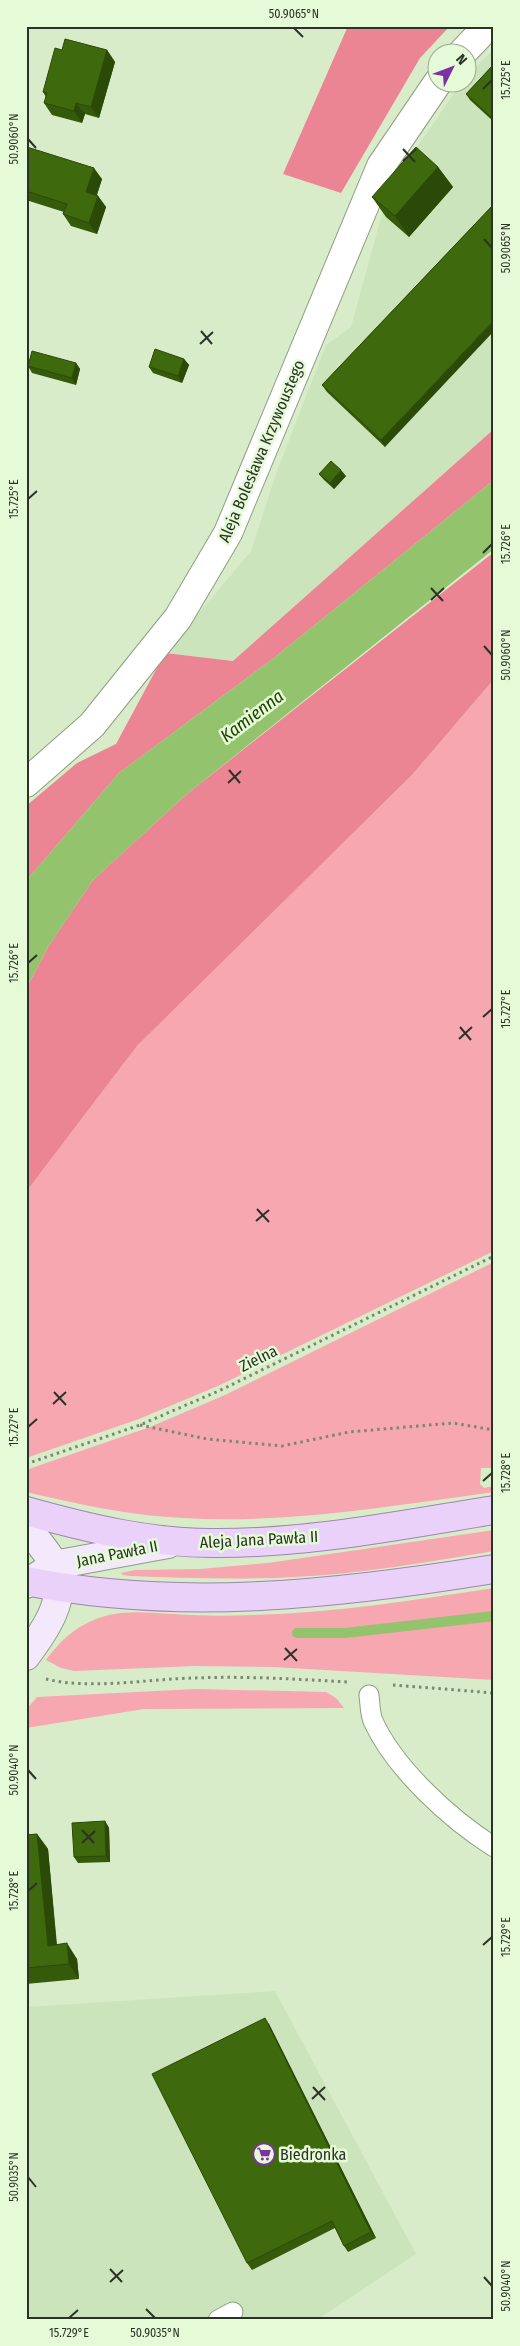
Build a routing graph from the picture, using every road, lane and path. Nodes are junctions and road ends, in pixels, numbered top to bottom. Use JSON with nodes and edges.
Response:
{"nodes":[{"id":1,"x":488,"y":26,"type":"edge"},
{"id":2,"x":473,"y":42,"type":"edge"},
{"id":3,"x":431,"y":92,"type":"edge"},
{"id":4,"x":26,"y":782,"type":"edge"},
{"id":5,"x":494,"y":1256,"type":"edge"},
{"id":6,"x":140,"y":1425,"type":"junction"},
{"id":7,"x":494,"y":1430,"type":"edge"},
{"id":8,"x":26,"y":1464,"type":"edge"},
{"id":9,"x":494,"y":1510,"type":"edge"},
{"id":10,"x":26,"y":1511,"type":"edge"},
{"id":11,"x":26,"y":1527,"type":"edge"},
{"id":12,"x":180,"y":1542,"type":"junction"},
{"id":13,"x":494,"y":1569,"type":"edge"},
{"id":14,"x":57,"y":1576,"type":"junction"},
{"id":15,"x":27,"y":1582,"type":"edge"},
{"id":16,"x":26,"y":1656,"type":"edge"},
{"id":17,"x":42,"y":1678,"type":"dead end"},
{"id":18,"x":352,"y":1682,"type":"dead end"},
{"id":19,"x":388,"y":1685,"type":"dead end"},
{"id":20,"x":494,"y":1693,"type":"edge"},
{"id":21,"x":369,"y":1695,"type":"dead end"},
{"id":22,"x":494,"y":1848,"type":"edge"}],
"edges":[{"from":1,"to":2,"type":"street"},
{"from":3,"to":4,"type":"street","name":"Aleja Bolesława Krzywoustego"},
{"from":5,"to":6,"type":"path","name":"Zielna"},
{"from":6,"to":7,"type":"path"},
{"from":6,"to":8,"type":"path","name":"Zielna"},
{"from":9,"to":12,"type":"main road","name":"Aleja Jana Pawła II"},
{"from":10,"to":12,"type":"main road","name":"Aleja Jana Pawła II"},
{"from":11,"to":14,"type":"street"},
{"from":12,"to":14,"type":"street","name":"Jana Pawła II"},
{"from":13,"to":14,"type":"main road"},
{"from":14,"to":15,"type":"main road"},
{"from":14,"to":16,"type":"street"},
{"from":17,"to":18,"type":"path"},
{"from":19,"to":20,"type":"path"},
{"from":21,"to":22,"type":"lane"}]}
